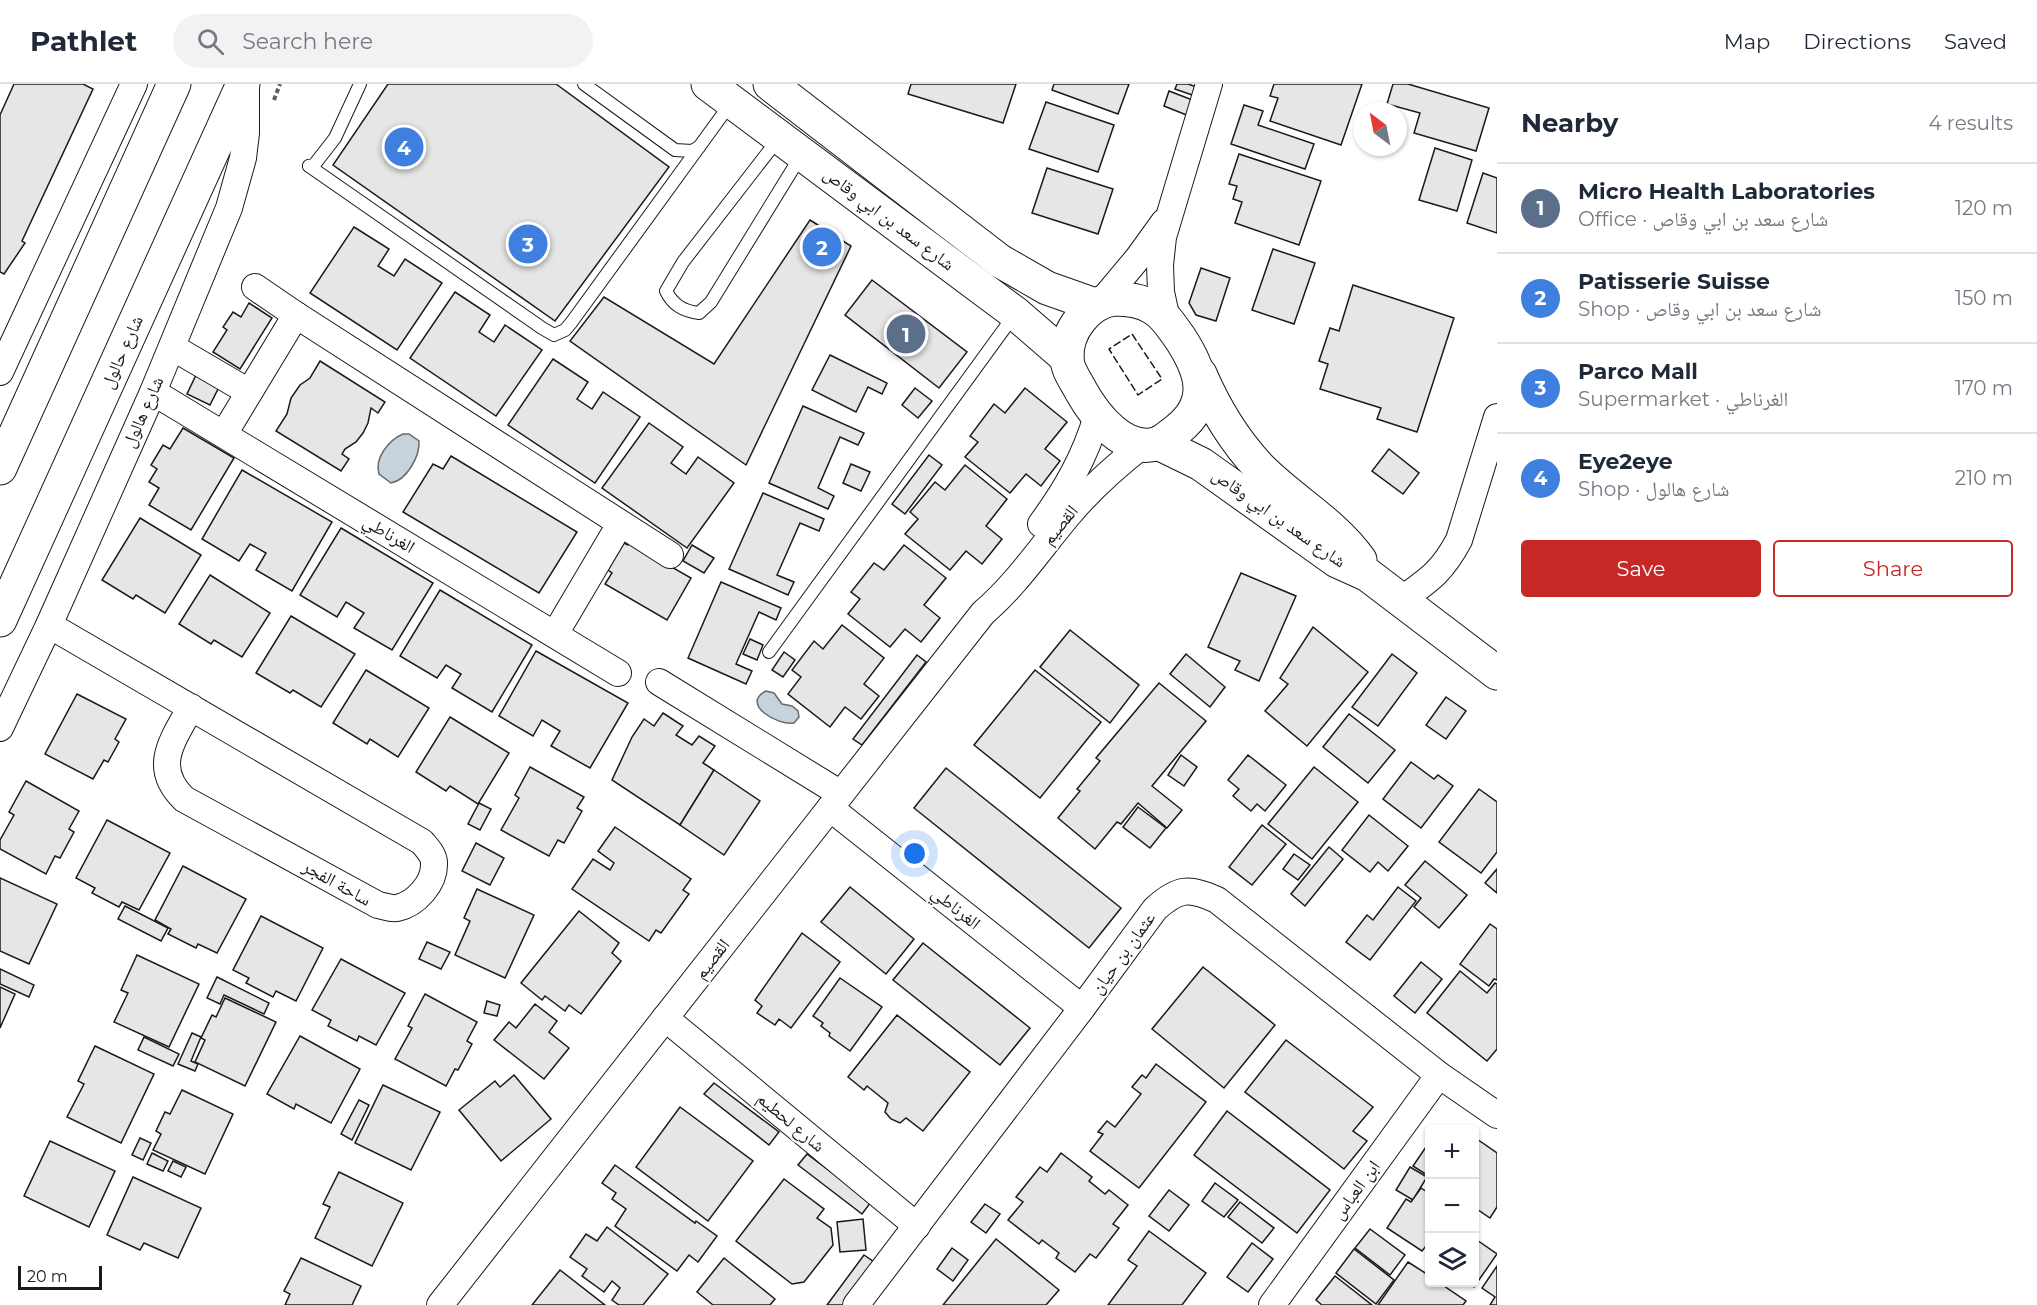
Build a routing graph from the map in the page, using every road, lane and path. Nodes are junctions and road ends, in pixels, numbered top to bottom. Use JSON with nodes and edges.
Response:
{"nodes":[{"id":1,"x":134,"y":84,"type":"edge"},
{"id":2,"x":174,"y":84,"type":"edge"},
{"id":3,"x":245,"y":84,"type":"edge"},
{"id":4,"x":360,"y":84,"type":"edge"},
{"id":5,"x":584,"y":84,"type":"edge"},
{"id":6,"x":770,"y":84,"type":"edge"},
{"id":7,"x":1209,"y":84,"type":"edge"},
{"id":8,"x":720,"y":93,"type":"edge"},
{"id":9,"x":791,"y":145,"type":"junction"},
{"id":10,"x":699,"y":147,"type":"junction"},
{"id":11,"x":1171,"y":212,"type":"junction"},
{"id":12,"x":255,"y":287,"type":"dead end"},
{"id":13,"x":1098,"y":303,"type":"junction"},
{"id":14,"x":1015,"y":313,"type":"junction"},
{"id":15,"x":296,"y":315,"type":"junction"},
{"id":16,"x":1167,"y":320,"type":"junction"},
{"id":17,"x":172,"y":347,"type":"junction"},
{"id":18,"x":1067,"y":358,"type":"junction"},
{"id":19,"x":0,"y":372,"type":"edge"},
{"id":20,"x":1200,"y":374,"type":"junction"},
{"id":21,"x":153,"y":392,"type":"junction"},
{"id":22,"x":249,"y":392,"type":"junction"},
{"id":23,"x":1097,"y":416,"type":"junction"},
{"id":24,"x":1497,"y":417,"type":"edge"},
{"id":25,"x":224,"y":434,"type":"junction"},
{"id":26,"x":1151,"y":444,"type":"junction"},
{"id":27,"x":0,"y":468,"type":"edge"},
{"id":28,"x":1489,"y":468,"type":"edge"},
{"id":29,"x":620,"y":524,"type":"junction"},
{"id":30,"x":670,"y":555,"type":"dead end"},
{"id":31,"x":1368,"y":575,"type":"junction"},
{"id":32,"x":1401,"y":600,"type":"junction"},
{"id":33,"x":983,"y":613,"type":"junction"},
{"id":34,"x":0,"y":620,"type":"edge"},
{"id":35,"x":50,"y":625,"type":"junction"},
{"id":36,"x":555,"y":634,"type":"junction"},
{"id":37,"x":769,"y":652,"type":"dead end"},
{"id":38,"x":618,"y":673,"type":"dead end"},
{"id":39,"x":1497,"y":673,"type":"edge"},
{"id":40,"x":660,"y":682,"type":"dead end"},
{"id":41,"x":191,"y":707,"type":"junction"},
{"id":42,"x":0,"y":728,"type":"edge"},
{"id":43,"x":836,"y":801,"type":"junction"},
{"id":44,"x":1082,"y":1008,"type":"junction"},
{"id":45,"x":665,"y":1018,"type":"junction"},
{"id":46,"x":1439,"y":1075,"type":"junction"},
{"id":47,"x":1497,"y":1115,"type":"edge"},
{"id":48,"x":917,"y":1226,"type":"junction"},
{"id":49,"x":440,"y":1305,"type":"edge"},
{"id":50,"x":856,"y":1305,"type":"edge"},
{"id":51,"x":1272,"y":1305,"type":"edge"}],
"edges":[{"from":1,"to":19,"type":"street"},
{"from":2,"to":27,"type":"street"},
{"from":3,"to":17,"type":"street","name":"شارع هالول"},
{"from":3,"to":34,"type":"street","name":"شارع حالول"},
{"from":4,"to":10,"type":"lane"},
{"from":5,"to":10,"type":"lane"},
{"from":6,"to":13,"type":"street","name":"شارع سعد بن ابي وقاص"},
{"from":7,"to":11,"type":"street"},
{"from":8,"to":9,"type":"street","name":"شارع سعد بن ابي وقاص"},
{"from":8,"to":10,"type":"lane"},
{"from":9,"to":9,"type":"lane"},
{"from":9,"to":14,"type":"street","name":"شارع سعد بن ابي وقاص"},
{"from":11,"to":13,"type":"street"},
{"from":11,"to":16,"type":"street"},
{"from":12,"to":15,"type":"street"},
{"from":13,"to":16,"type":"street"},
{"from":13,"to":18,"type":"street"},
{"from":14,"to":18,"type":"street","name":"شارع سعد بن ابي وقاص"},
{"from":14,"to":37,"type":"lane"},
{"from":15,"to":22,"type":"street"},
{"from":15,"to":29,"type":"street"},
{"from":16,"to":20,"type":"street"},
{"from":17,"to":21,"type":"street","name":"شارع هالول"},
{"from":17,"to":22,"type":"street"},
{"from":18,"to":23,"type":"street"},
{"from":20,"to":26,"type":"street"},
{"from":20,"to":31,"type":"street","name":"شارع سعد بن ابي وقاص"},
{"from":21,"to":25,"type":"street","name":"الغرناطي"},
{"from":21,"to":35,"type":"street","name":"شارع هالول"},
{"from":22,"to":25,"type":"street"},
{"from":23,"to":26,"type":"street"},
{"from":23,"to":33,"type":"street","name":"القصيم"},
{"from":24,"to":28,"type":"street"},
{"from":25,"to":36,"type":"street","name":"الغرناطي"},
{"from":26,"to":31,"type":"street","name":"شارع سعد بن ابي وقاص"},
{"from":26,"to":33,"type":"street","name":"القصيم"},
{"from":28,"to":32,"type":"street"},
{"from":29,"to":30,"type":"street"},
{"from":29,"to":36,"type":"street"},
{"from":31,"to":32,"type":"street","name":"شارع سعد بن ابي وقاص"},
{"from":32,"to":39,"type":"street","name":"شارع سعد بن ابي وقاص"},
{"from":33,"to":43,"type":"street","name":"القصيم"},
{"from":35,"to":41,"type":"street","name":"ساحة الفجر"},
{"from":35,"to":42,"type":"street","name":"شارع هالول"},
{"from":36,"to":38,"type":"street","name":"الغرناطي"},
{"from":40,"to":43,"type":"street","name":"الغرناطي"},
{"from":41,"to":41,"type":"street","name":"ساحة الفجر"},
{"from":43,"to":44,"type":"street","name":"الغرناطي"},
{"from":43,"to":45,"type":"street","name":"القصيم"},
{"from":44,"to":46,"type":"street","name":"عثمان بن حيان"},
{"from":44,"to":48,"type":"street","name":"عثمان بن حيان"},
{"from":45,"to":48,"type":"street","name":"شارع لحطيم"},
{"from":45,"to":49,"type":"street","name":"القصيم"},
{"from":46,"to":47,"type":"street","name":"عثمان بن حيان"},
{"from":46,"to":51,"type":"street","name":"ابن العباس"},
{"from":48,"to":50,"type":"street","name":"عثمان بن حيان"}]}
